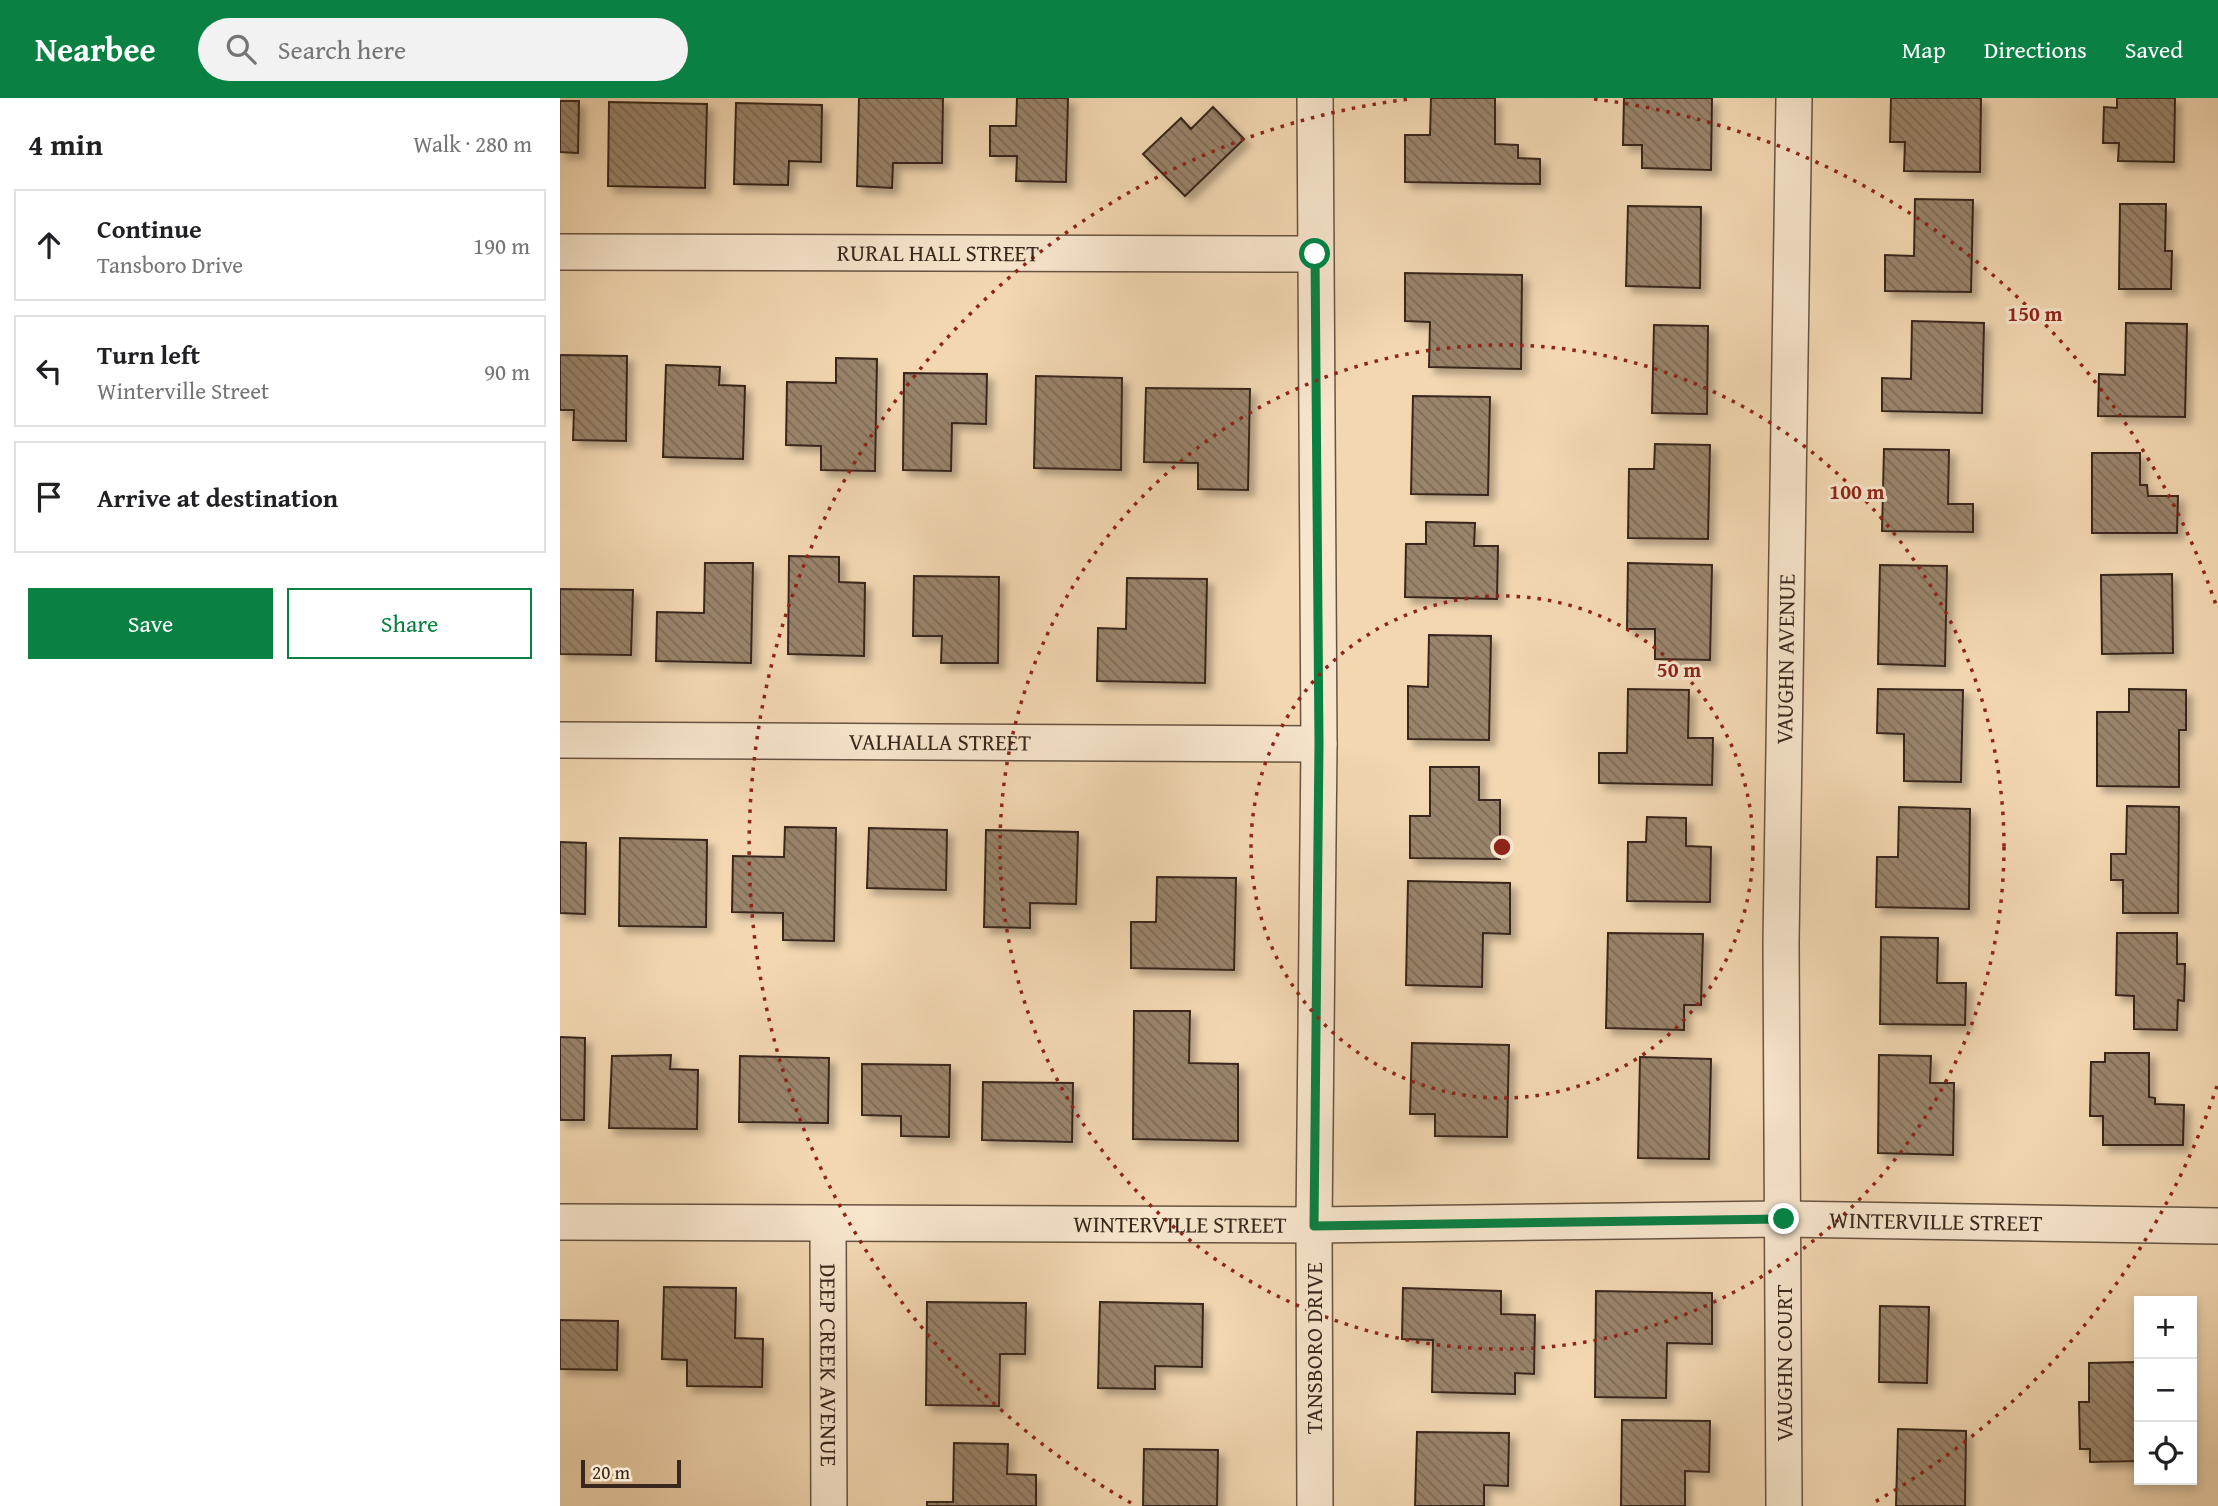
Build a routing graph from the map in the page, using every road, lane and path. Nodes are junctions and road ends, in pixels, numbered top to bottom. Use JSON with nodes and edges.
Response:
{"nodes":[{"id":1,"x":1315,"y":98,"type":"edge"},
{"id":2,"x":1794,"y":98,"type":"edge"},
{"id":3,"x":560,"y":252,"type":"edge"},
{"id":4,"x":1315,"y":254,"type":"junction"},
{"id":5,"x":560,"y":740,"type":"edge"},
{"id":6,"x":1319,"y":744,"type":"junction"},
{"id":7,"x":1784,"y":1219,"type":"junction"},
{"id":8,"x":560,"y":1222,"type":"edge"},
{"id":9,"x":828,"y":1225,"type":"junction"},
{"id":10,"x":1314,"y":1226,"type":"junction"},
{"id":11,"x":2218,"y":1226,"type":"edge"},
{"id":12,"x":829,"y":1506,"type":"edge"},
{"id":13,"x":1315,"y":1506,"type":"edge"},
{"id":14,"x":1784,"y":1506,"type":"edge"}],
"edges":[{"from":1,"to":4,"type":"street","name":"TANSBORO DRIVE"},
{"from":2,"to":7,"type":"street","name":"VAUGHN AVENUE"},
{"from":3,"to":4,"type":"street","name":"RURAL HALL STREET"},
{"from":4,"to":6,"type":"street","name":"TANSBORO DRIVE"},
{"from":5,"to":6,"type":"street","name":"VALHALLA STREET"},
{"from":6,"to":10,"type":"street","name":"TANSBORO DRIVE"},
{"from":7,"to":10,"type":"street","name":"WINTERVILLE STREET"},
{"from":7,"to":11,"type":"street","name":"WINTERVILLE STREET"},
{"from":7,"to":14,"type":"street","name":"VAUGHN COURT"},
{"from":8,"to":9,"type":"street","name":"WINTERVILLE STREET"},
{"from":9,"to":10,"type":"street","name":"WINTERVILLE STREET"},
{"from":9,"to":12,"type":"street","name":"DEEP CREEK AVENUE"},
{"from":10,"to":13,"type":"street","name":"TANSBORO DRIVE"}]}
